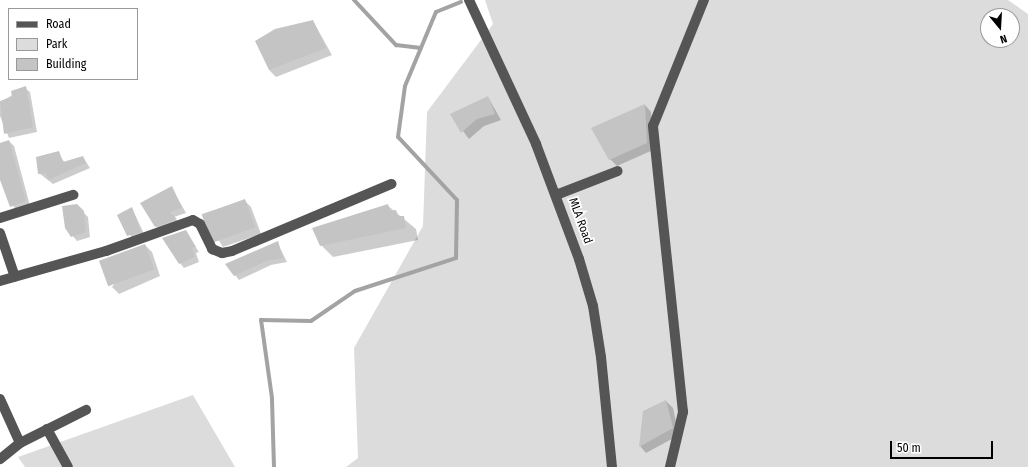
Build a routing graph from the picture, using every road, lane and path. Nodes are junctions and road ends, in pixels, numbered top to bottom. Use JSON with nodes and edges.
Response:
{"nodes":[{"id":1,"x":469,"y":0,"type":"edge"},
{"id":2,"x":704,"y":0,"type":"edge"},
{"id":3,"x":618,"y":171,"type":"dead end"},
{"id":4,"x":391,"y":184,"type":"dead end"},
{"id":5,"x":73,"y":195,"type":"dead end"},
{"id":6,"x":556,"y":195,"type":"junction"},
{"id":7,"x":0,"y":218,"type":"edge"},
{"id":8,"x":0,"y":234,"type":"edge"},
{"id":9,"x":15,"y":277,"type":"junction"},
{"id":10,"x":0,"y":281,"type":"edge"},
{"id":11,"x":0,"y":399,"type":"edge"},
{"id":12,"x":86,"y":410,"type":"dead end"},
{"id":13,"x":47,"y":430,"type":"junction"},
{"id":14,"x":20,"y":443,"type":"junction"},
{"id":15,"x":0,"y":459,"type":"edge"},
{"id":16,"x":68,"y":467,"type":"edge"},
{"id":17,"x":612,"y":467,"type":"edge"},
{"id":18,"x":670,"y":467,"type":"edge"}],
"edges":[{"from":1,"to":6,"type":"street","name":"MLA Road"},
{"from":2,"to":18,"type":"street"},
{"from":3,"to":6,"type":"street"},
{"from":4,"to":9,"type":"street"},
{"from":5,"to":7,"type":"street"},
{"from":6,"to":17,"type":"street","name":"MLA Road"},
{"from":8,"to":9,"type":"street"},
{"from":9,"to":10,"type":"street"},
{"from":11,"to":14,"type":"street"},
{"from":12,"to":13,"type":"street"},
{"from":13,"to":14,"type":"street"},
{"from":13,"to":16,"type":"street"},
{"from":14,"to":15,"type":"street"}]}
